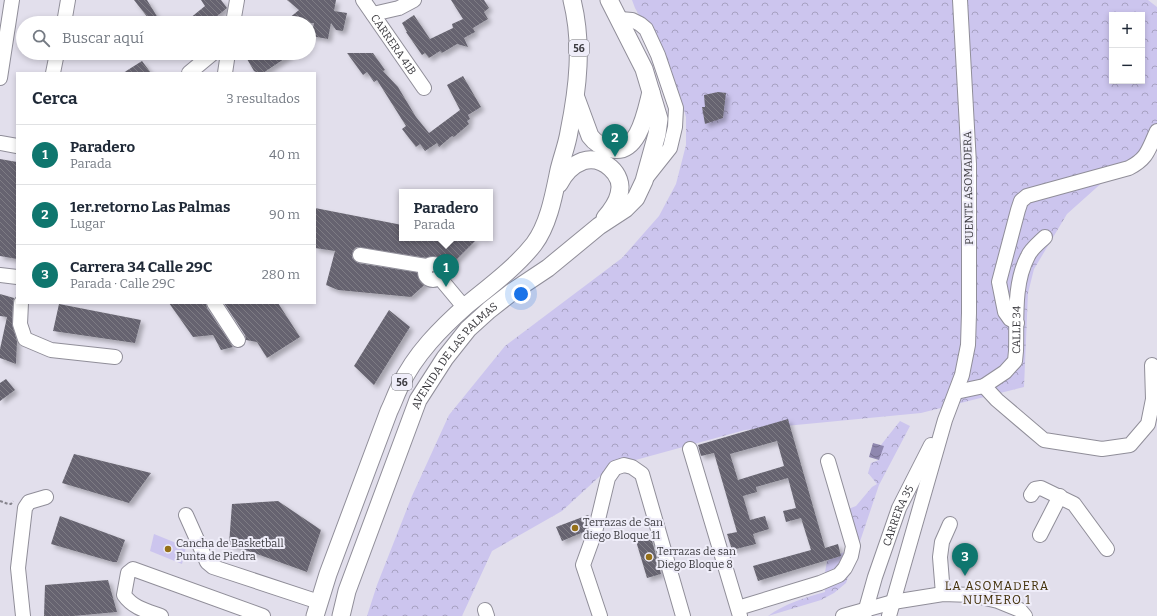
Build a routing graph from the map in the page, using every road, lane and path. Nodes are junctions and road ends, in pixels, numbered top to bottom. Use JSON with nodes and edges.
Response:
{"nodes":[{"id":1,"x":12,"y":0,"type":"edge"},
{"id":2,"x":68,"y":0,"type":"edge"},
{"id":3,"x":237,"y":0,"type":"edge"},
{"id":4,"x":364,"y":0,"type":"edge"},
{"id":5,"x":414,"y":0,"type":"edge"},
{"id":6,"x":572,"y":0,"type":"edge"},
{"id":7,"x":609,"y":0,"type":"edge"},
{"id":8,"x":960,"y":0,"type":"edge"},
{"id":9,"x":373,"y":14,"type":"junction"},
{"id":10,"x":65,"y":16,"type":"edge"},
{"id":11,"x":234,"y":16,"type":"edge"},
{"id":12,"x":620,"y":19,"type":"junction"},
{"id":13,"x":56,"y":60,"type":"edge"},
{"id":14,"x":204,"y":60,"type":"edge"},
{"id":15,"x":227,"y":60,"type":"edge"},
{"id":16,"x":53,"y":72,"type":"edge"},
{"id":17,"x":189,"y":72,"type":"edge"},
{"id":18,"x":225,"y":72,"type":"edge"},
{"id":19,"x":0,"y":78,"type":"edge"},
{"id":20,"x":424,"y":88,"type":"dead end"},
{"id":21,"x":651,"y":91,"type":"junction"},
{"id":22,"x":575,"y":96,"type":"junction"},
{"id":23,"x":1157,"y":131,"type":"edge"},
{"id":24,"x":0,"y":143,"type":"edge"},
{"id":25,"x":16,"y":146,"type":"edge"},
{"id":26,"x":644,"y":181,"type":"junction"},
{"id":27,"x":554,"y":191,"type":"junction"},
{"id":28,"x":599,"y":226,"type":"junction"},
{"id":29,"x":1045,"y":237,"type":"dead end"},
{"id":30,"x":360,"y":255,"type":"dead end"},
{"id":31,"x":0,"y":275,"type":"edge"},
{"id":32,"x":16,"y":278,"type":"edge"},
{"id":33,"x":21,"y":304,"type":"edge"},
{"id":34,"x":215,"y":304,"type":"edge"},
{"id":35,"x":467,"y":306,"type":"junction"},
{"id":36,"x":1017,"y":323,"type":"junction"},
{"id":37,"x":238,"y":340,"type":"dead end"},
{"id":38,"x":115,"y":357,"type":"dead end"},
{"id":39,"x":1152,"y":365,"type":"dead end"},
{"id":40,"x":962,"y":375,"type":"joint"},
{"id":41,"x":984,"y":386,"type":"junction"},
{"id":42,"x":956,"y":392,"type":"junction"},
{"id":43,"x":945,"y":420,"type":"junction"},
{"id":44,"x":690,"y":449,"type":"dead end"},
{"id":45,"x":828,"y":461,"type":"dead end"},
{"id":46,"x":1031,"y":494,"type":"dead end"},
{"id":47,"x":46,"y":496,"type":"dead end"},
{"id":48,"x":1060,"y":496,"type":"junction"},
{"id":49,"x":186,"y":515,"type":"dead end"},
{"id":50,"x":950,"y":524,"type":"dead end"},
{"id":51,"x":1040,"y":535,"type":"dead end"},
{"id":52,"x":1107,"y":549,"type":"dead end"},
{"id":53,"x":943,"y":594,"type":"junction"},
{"id":54,"x":893,"y":602,"type":"junction"},
{"id":55,"x":317,"y":609,"type":"edge"},
{"id":56,"x":739,"y":612,"type":"edge"},
{"id":57,"x":866,"y":612,"type":"edge"},
{"id":58,"x":23,"y":616,"type":"edge"},
{"id":59,"x":161,"y":616,"type":"edge"},
{"id":60,"x":263,"y":616,"type":"edge"},
{"id":61,"x":341,"y":616,"type":"edge"},
{"id":62,"x":600,"y":616,"type":"edge"},
{"id":63,"x":683,"y":616,"type":"edge"},
{"id":64,"x":843,"y":616,"type":"edge"},
{"id":65,"x":889,"y":616,"type":"edge"},
{"id":66,"x":1025,"y":616,"type":"edge"}],
"edges":[{"from":1,"to":19,"type":"street"},
{"from":2,"to":10,"type":"street"},
{"from":3,"to":11,"type":"street"},
{"from":4,"to":9,"type":"street","name":"CARRERA 41B"},
{"from":5,"to":9,"type":"street"},
{"from":6,"to":22,"type":"main road","name":"AVENIDA DE LAS PALMAS","number":"56"},
{"from":7,"to":12,"type":"main road","name":"AVENIDA DE LAS PALMAS","number":"56"},
{"from":8,"to":40,"type":"street","name":"PUENTE ASOMADERA"},
{"from":9,"to":20,"type":"street","name":"CARRERA 41B"},
{"from":12,"to":21,"type":"main road","name":"AVENIDA DE LAS PALMAS","number":"56"},
{"from":12,"to":26,"type":"street"},
{"from":13,"to":16,"type":"street"},
{"from":14,"to":17,"type":"street"},
{"from":15,"to":18,"type":"street"},
{"from":21,"to":22,"type":"main road"},
{"from":21,"to":26,"type":"main road","name":"AVENIDA DE LAS PALMAS","number":"56"},
{"from":22,"to":27,"type":"main road","name":"AVENIDA DE LAS PALMAS","number":"56"},
{"from":23,"to":36,"type":"street"},
{"from":24,"to":25,"type":"street"},
{"from":26,"to":28,"type":"main road","name":"AVENIDA DE LAS PALMAS","number":"56"},
{"from":27,"to":28,"type":"main road"},
{"from":27,"to":35,"type":"main road","name":"AVENIDA DE LAS PALMAS","number":"56"},
{"from":28,"to":61,"type":"main road","name":"AVENIDA DE LAS PALMAS","number":"56"},
{"from":29,"to":36,"type":"street","name":"CALLE 34"},
{"from":30,"to":35,"type":"street"},
{"from":31,"to":32,"type":"street"},
{"from":33,"to":38,"type":"street"},
{"from":34,"to":37,"type":"street"},
{"from":35,"to":55,"type":"main road","name":"AVENIDA DE LAS PALMAS","number":"56"},
{"from":36,"to":41,"type":"street","name":"CALLE 34"},
{"from":39,"to":41,"type":"street"},
{"from":40,"to":42,"type":"street","name":"CARRERA 35"},
{"from":41,"to":42,"type":"street","name":"CALLE 34"},
{"from":42,"to":43,"type":"street","name":"CARRERA 35"},
{"from":43,"to":54,"type":"street","name":"CARRERA 35"},
{"from":43,"to":57,"type":"street","name":"CARRERA 35"},
{"from":44,"to":56,"type":"street"},
{"from":45,"to":56,"type":"street"},
{"from":46,"to":48,"type":"street"},
{"from":47,"to":58,"type":"street"},
{"from":48,"to":51,"type":"street"},
{"from":48,"to":52,"type":"street"},
{"from":49,"to":55,"type":"street"},
{"from":50,"to":53,"type":"street"},
{"from":53,"to":54,"type":"street"},
{"from":53,"to":66,"type":"street"},
{"from":54,"to":57,"type":"street"},
{"from":54,"to":65,"type":"street","name":"CARRERA 35"},
{"from":57,"to":64,"type":"street"},
{"from":59,"to":60,"type":"street"},
{"from":62,"to":63,"type":"street"}]}
